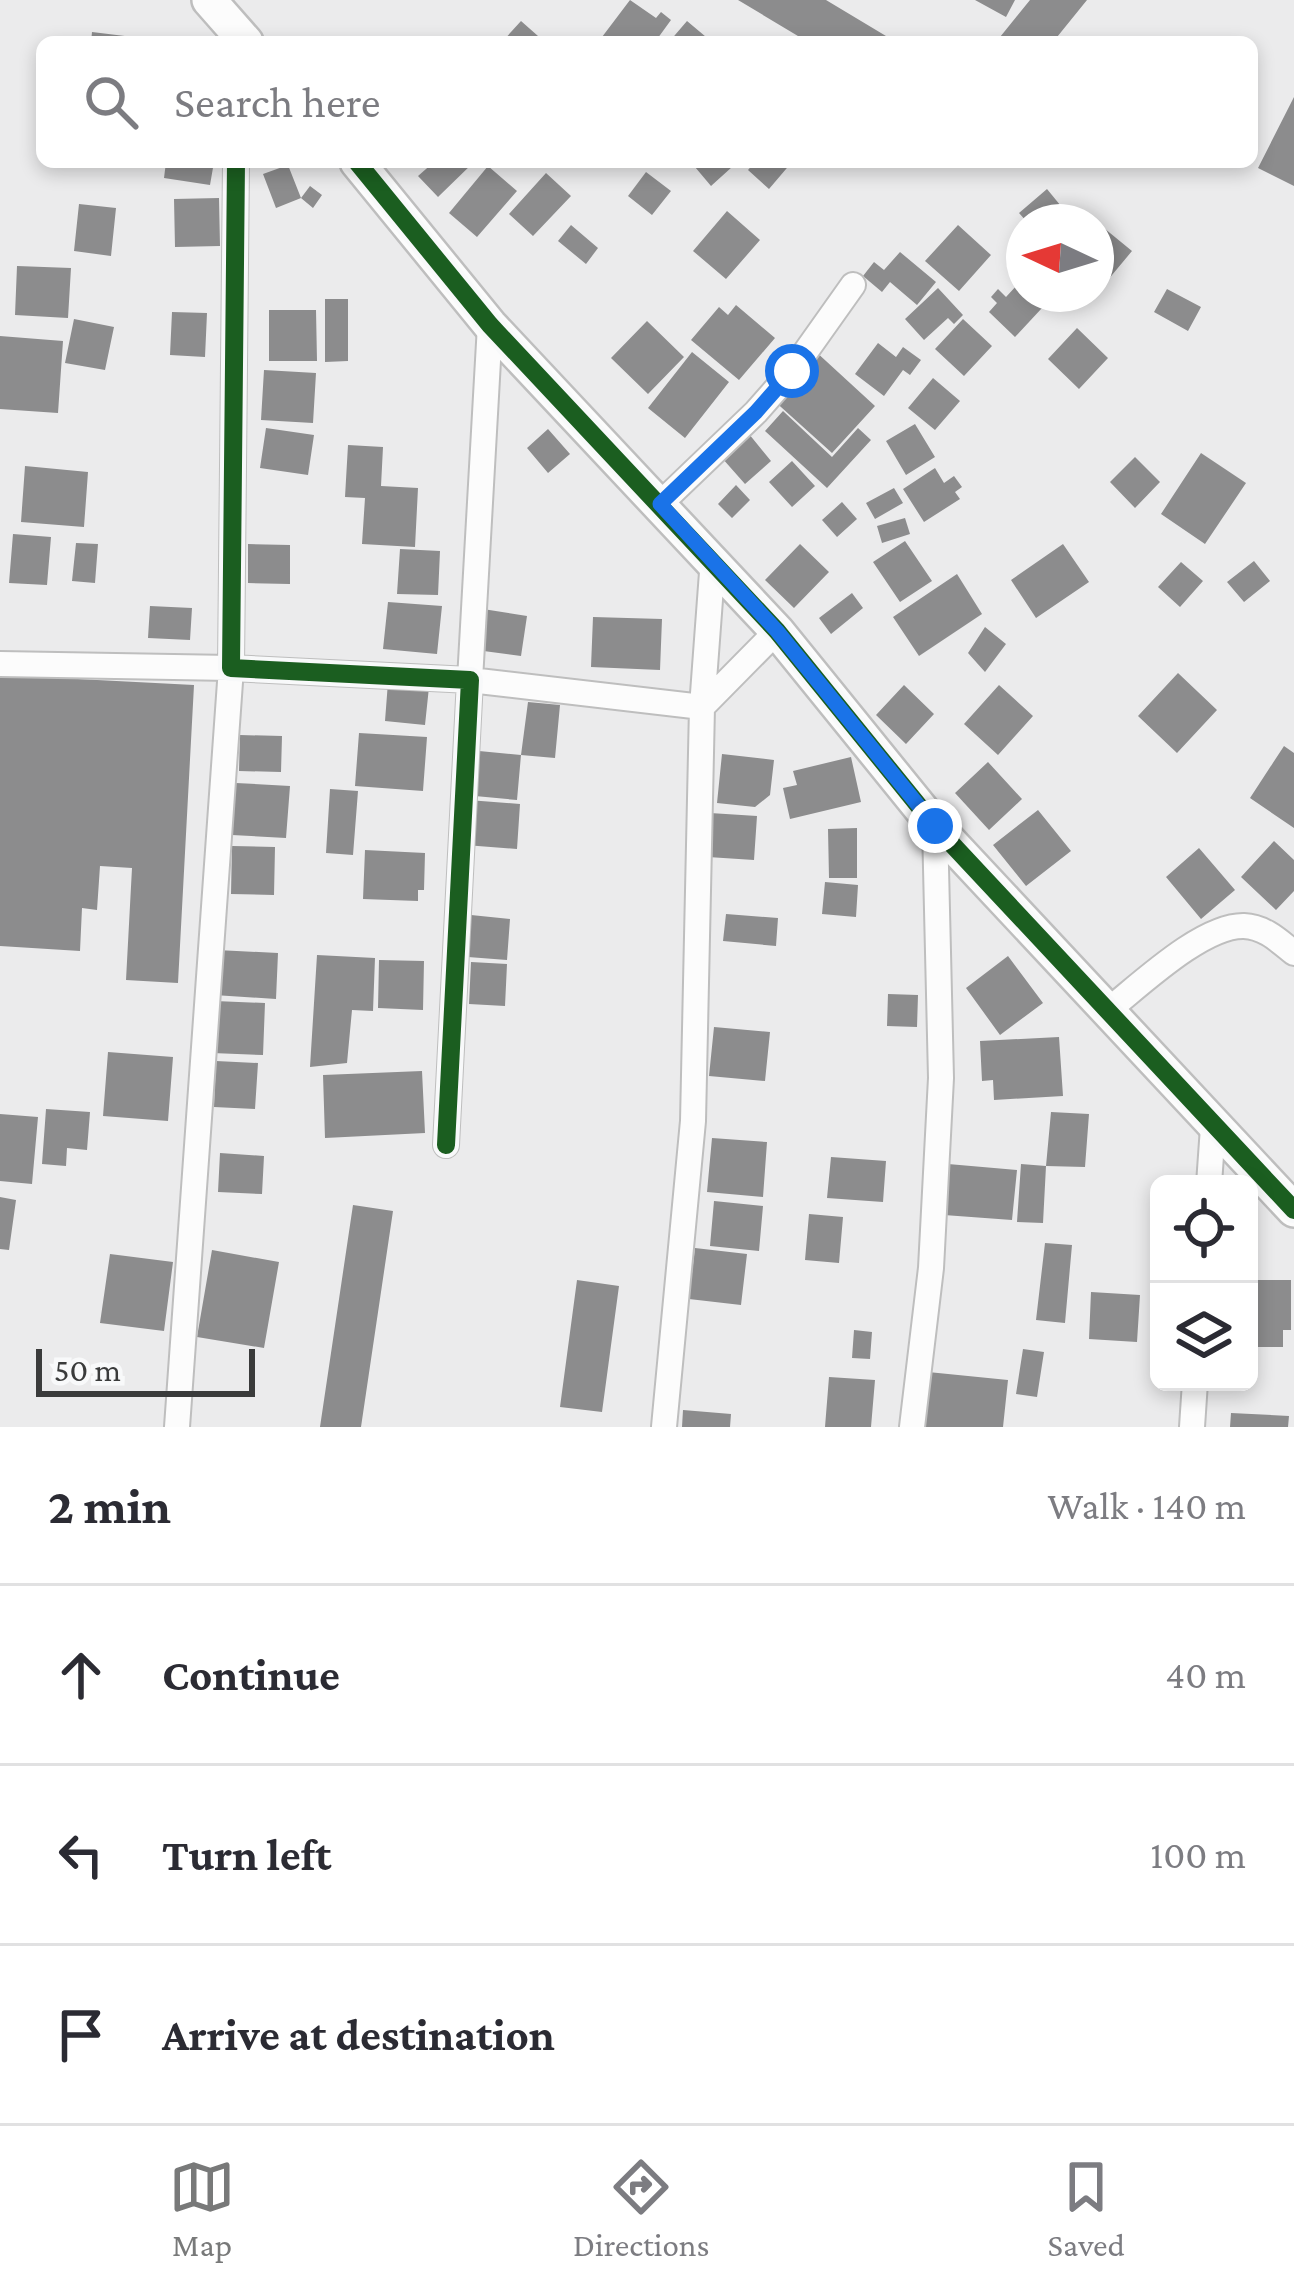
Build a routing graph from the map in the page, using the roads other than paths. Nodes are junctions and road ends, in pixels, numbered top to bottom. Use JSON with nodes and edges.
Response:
{"nodes":[{"id":1,"x":209,"y":0,"type":"edge"},
{"id":2,"x":240,"y":36,"type":"edge"},
{"id":3,"x":236,"y":168,"type":"edge"},
{"id":4,"x":362,"y":168,"type":"edge"},
{"id":5,"x":853,"y":284,"type":"dead end"},
{"id":6,"x":490,"y":325,"type":"junction"},
{"id":7,"x":660,"y":504,"type":"junction"},
{"id":8,"x":713,"y":559,"type":"junction"},
{"id":9,"x":777,"y":631,"type":"junction"},
{"id":10,"x":0,"y":664,"type":"edge"},
{"id":11,"x":232,"y":668,"type":"junction"},
{"id":12,"x":470,"y":680,"type":"junction"},
{"id":13,"x":702,"y":707,"type":"junction"},
{"id":14,"x":935,"y":826,"type":"junction"},
{"id":15,"x":1294,"y":953,"type":"edge"},
{"id":16,"x":1106,"y":1012,"type":"junction"},
{"id":17,"x":1213,"y":1127,"type":"junction"},
{"id":18,"x":446,"y":1145,"type":"dead end"},
{"id":19,"x":1210,"y":1175,"type":"edge"},
{"id":20,"x":1294,"y":1210,"type":"edge"},
{"id":21,"x":1194,"y":1391,"type":"edge"},
{"id":22,"x":177,"y":1427,"type":"edge"},
{"id":23,"x":664,"y":1427,"type":"edge"},
{"id":24,"x":911,"y":1427,"type":"edge"},
{"id":25,"x":1192,"y":1427,"type":"edge"}],
"edges":[{"from":1,"to":2,"type":"street"},
{"from":3,"to":11,"type":"street"},
{"from":4,"to":6,"type":"street"},
{"from":5,"to":7,"type":"street"},
{"from":6,"to":7,"type":"street"},
{"from":6,"to":12,"type":"street"},
{"from":7,"to":8,"type":"street"},
{"from":8,"to":9,"type":"street"},
{"from":8,"to":13,"type":"street"},
{"from":9,"to":13,"type":"street"},
{"from":9,"to":14,"type":"street"},
{"from":10,"to":11,"type":"street"},
{"from":11,"to":12,"type":"street"},
{"from":11,"to":22,"type":"street"},
{"from":12,"to":13,"type":"street"},
{"from":12,"to":18,"type":"street"},
{"from":13,"to":23,"type":"street"},
{"from":14,"to":16,"type":"street"},
{"from":14,"to":24,"type":"street"},
{"from":15,"to":16,"type":"street"},
{"from":16,"to":17,"type":"street"},
{"from":17,"to":19,"type":"street"},
{"from":17,"to":20,"type":"street"},
{"from":21,"to":25,"type":"street"}]}
